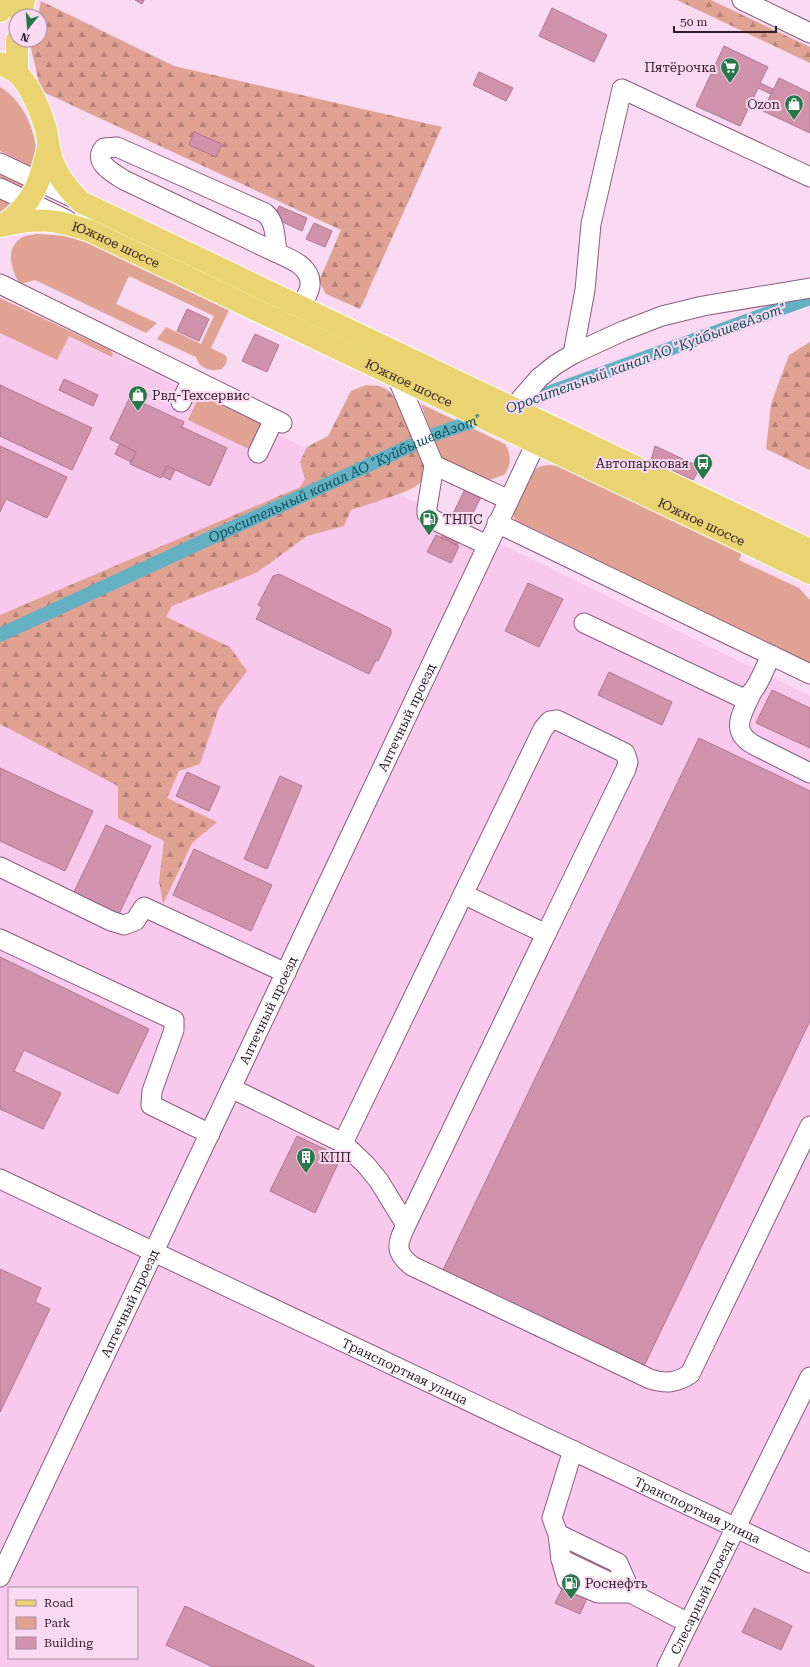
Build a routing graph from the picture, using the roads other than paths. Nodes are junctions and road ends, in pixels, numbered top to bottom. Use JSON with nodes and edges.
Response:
{"nodes":[{"id":1,"x":8,"y":0,"type":"edge"},
{"id":2,"x":742,"y":0,"type":"edge"},
{"id":3,"x":0,"y":11,"type":"edge"},
{"id":4,"x":810,"y":33,"type":"edge"},
{"id":5,"x":14,"y":48,"type":"edge"},
{"id":6,"x":8,"y":68,"type":"edge"},
{"id":7,"x":48,"y":148,"type":"junction"},
{"id":8,"x":0,"y":163,"type":"edge"},
{"id":9,"x":810,"y":177,"type":"edge"},
{"id":10,"x":38,"y":181,"type":"junction"},
{"id":11,"x":0,"y":188,"type":"edge"},
{"id":12,"x":28,"y":202,"type":"junction"},
{"id":13,"x":81,"y":202,"type":"junction"},
{"id":14,"x":0,"y":226,"type":"edge"},
{"id":15,"x":90,"y":231,"type":"junction"},
{"id":16,"x":277,"y":252,"type":"junction"},
{"id":17,"x":0,"y":284,"type":"edge"},
{"id":18,"x":810,"y":288,"type":"edge"},
{"id":19,"x":301,"y":307,"type":"junction"},
{"id":20,"x":573,"y":354,"type":"junction"},
{"id":21,"x":397,"y":377,"type":"junction"},
{"id":22,"x":192,"y":379,"type":"junction"},
{"id":23,"x":181,"y":402,"type":"dead end"},
{"id":24,"x":513,"y":408,"type":"junction"},
{"id":25,"x":536,"y":443,"type":"junction"},
{"id":26,"x":258,"y":453,"type":"dead end"},
{"id":27,"x":434,"y":465,"type":"junction"},
{"id":28,"x":508,"y":500,"type":"junction"},
{"id":29,"x":497,"y":523,"type":"junction"},
{"id":30,"x":487,"y":545,"type":"junction"},
{"id":31,"x":810,"y":550,"type":"edge"},
{"id":32,"x":810,"y":573,"type":"edge"},
{"id":33,"x":584,"y":623,"type":"dead end"},
{"id":34,"x":771,"y":655,"type":"junction"},
{"id":35,"x":810,"y":674,"type":"edge"},
{"id":36,"x":752,"y":692,"type":"junction"},
{"id":37,"x":810,"y":773,"type":"edge"},
{"id":38,"x":0,"y":867,"type":"edge"},
{"id":39,"x":463,"y":894,"type":"junction"},
{"id":40,"x":546,"y":934,"type":"junction"},
{"id":41,"x":0,"y":939,"type":"edge"},
{"id":42,"x":286,"y":973,"type":"junction"},
{"id":43,"x":231,"y":1088,"type":"junction"},
{"id":44,"x":810,"y":1126,"type":"edge"},
{"id":45,"x":210,"y":1134,"type":"junction"},
{"id":46,"x":343,"y":1142,"type":"junction"},
{"id":47,"x":0,"y":1178,"type":"edge"},
{"id":48,"x":406,"y":1225,"type":"junction"},
{"id":49,"x":154,"y":1252,"type":"junction"},
{"id":50,"x":810,"y":1377,"type":"edge"},
{"id":51,"x":573,"y":1450,"type":"junction"},
{"id":52,"x":555,"y":1526,"type":"junction"},
{"id":53,"x":736,"y":1528,"type":"junction"},
{"id":54,"x":810,"y":1563,"type":"edge"},
{"id":55,"x":0,"y":1577,"type":"edge"},
{"id":56,"x":631,"y":1593,"type":"junction"},
{"id":57,"x":688,"y":1622,"type":"junction"},
{"id":58,"x":667,"y":1667,"type":"edge"}],
"edges":[{"from":1,"to":3,"type":"main road"},
{"from":2,"to":4,"type":"street"},
{"from":5,"to":6,"type":"main road"},
{"from":6,"to":7,"type":"main road","name":"Южное шоссе"},
{"from":7,"to":10,"type":"main road","name":"Южное шоссе"},
{"from":7,"to":13,"type":"main road","name":"Южное шоссе"},
{"from":8,"to":10,"type":"street"},
{"from":9,"to":20,"type":"street"},
{"from":10,"to":12,"type":"main road","name":"Южное шоссе"},
{"from":10,"to":13,"type":"street"},
{"from":11,"to":12,"type":"street"},
{"from":12,"to":14,"type":"main road","name":"Южное шоссе"},
{"from":12,"to":15,"type":"street"},
{"from":13,"to":19,"type":"main road","name":"Южное шоссе"},
{"from":14,"to":15,"type":"main road","name":"Южное шоссе"},
{"from":15,"to":21,"type":"main road","name":"Южное шоссе"},
{"from":16,"to":16,"type":"street"},
{"from":16,"to":19,"type":"street"},
{"from":17,"to":22,"type":"street"},
{"from":18,"to":20,"type":"street"},
{"from":19,"to":24,"type":"main road","name":"Южное шоссе"},
{"from":20,"to":24,"type":"street"},
{"from":21,"to":25,"type":"main road","name":"Южное шоссе"},
{"from":21,"to":27,"type":"street"},
{"from":22,"to":23,"type":"street"},
{"from":22,"to":26,"type":"street"},
{"from":24,"to":31,"type":"main road","name":"Южное шоссе"},
{"from":25,"to":28,"type":"street","name":"Аптечный проезд"},
{"from":25,"to":32,"type":"main road","name":"Южное шоссе"},
{"from":27,"to":28,"type":"street"},
{"from":27,"to":30,"type":"street"},
{"from":28,"to":29,"type":"street","name":"Аптечный проезд"},
{"from":29,"to":30,"type":"street","name":"Аптечный проезд"},
{"from":29,"to":34,"type":"street"},
{"from":30,"to":42,"type":"street","name":"Аптечный проезд"},
{"from":33,"to":36,"type":"street"},
{"from":34,"to":35,"type":"street"},
{"from":34,"to":36,"type":"street"},
{"from":36,"to":37,"type":"street"},
{"from":38,"to":42,"type":"street"},
{"from":39,"to":40,"type":"street"},
{"from":39,"to":40,"type":"street"},
{"from":39,"to":46,"type":"street"},
{"from":40,"to":48,"type":"street"},
{"from":41,"to":45,"type":"street"},
{"from":42,"to":43,"type":"street","name":"Аптечный проезд"},
{"from":43,"to":45,"type":"street","name":"Аптечный проезд"},
{"from":43,"to":46,"type":"street"},
{"from":44,"to":48,"type":"street"},
{"from":45,"to":49,"type":"street","name":"Аптечный проезд"},
{"from":46,"to":48,"type":"street"},
{"from":47,"to":49,"type":"street","name":"Транспортная улица"},
{"from":49,"to":51,"type":"street","name":"Транспортная улица"},
{"from":49,"to":55,"type":"street","name":"Аптечный проезд"},
{"from":50,"to":53,"type":"street","name":"Слесарный проезд"},
{"from":51,"to":52,"type":"street"},
{"from":51,"to":53,"type":"street","name":"Транспортная улица"},
{"from":52,"to":56,"type":"street"},
{"from":52,"to":56,"type":"street"},
{"from":53,"to":54,"type":"street","name":"Транспортная улица"},
{"from":53,"to":57,"type":"street","name":"Слесарный проезд"},
{"from":56,"to":57,"type":"street"},
{"from":57,"to":58,"type":"street","name":"Слесарный проезд"}]}
